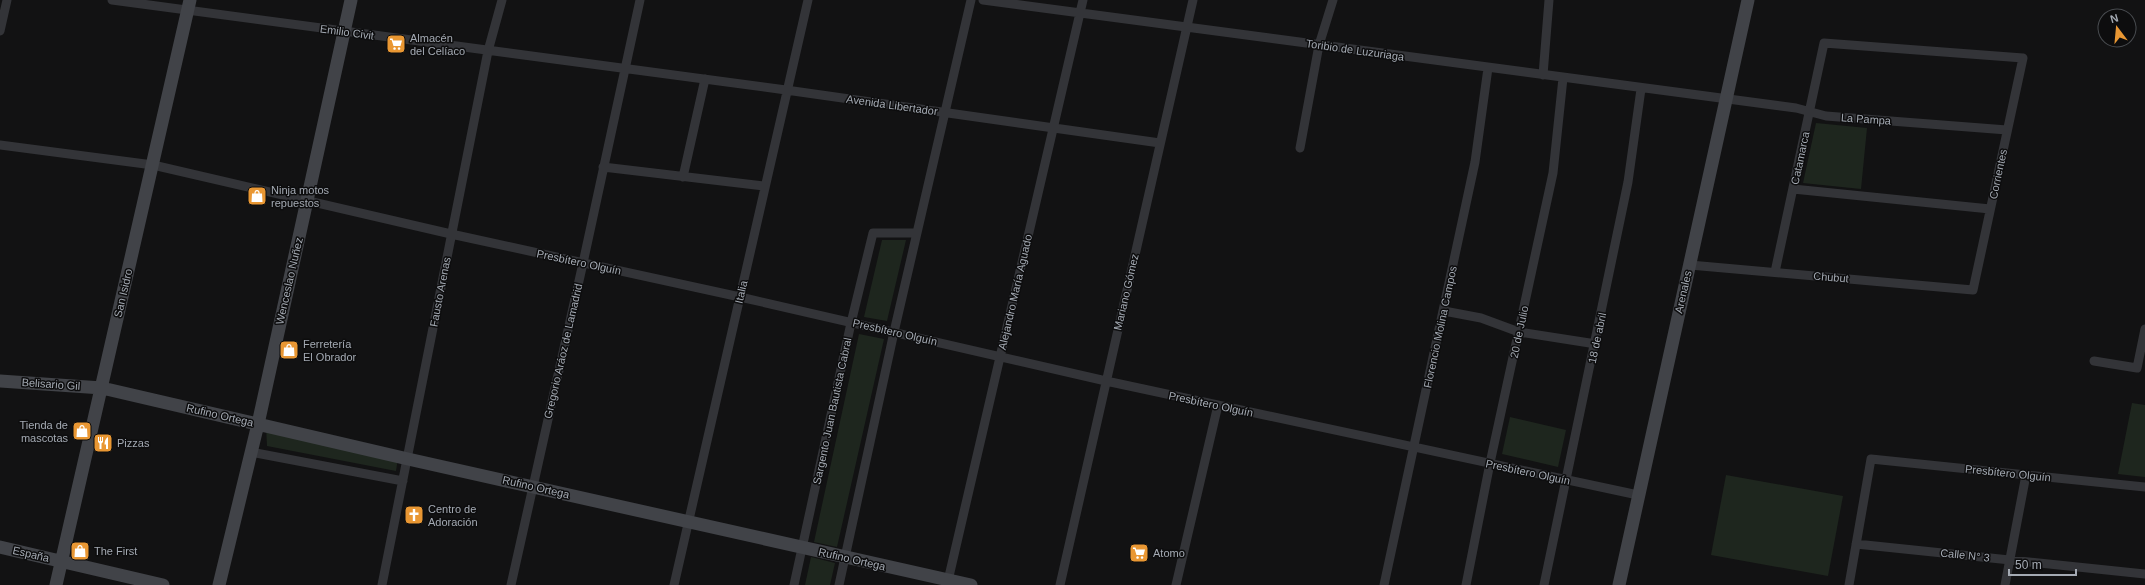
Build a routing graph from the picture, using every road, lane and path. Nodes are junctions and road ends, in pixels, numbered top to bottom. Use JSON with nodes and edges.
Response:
{"nodes":[{"id":1,"x":6,"y":0,"type":"edge"},
{"id":2,"x":112,"y":0,"type":"edge"},
{"id":3,"x":351,"y":0,"type":"edge"},
{"id":4,"x":502,"y":0,"type":"edge"},
{"id":5,"x":640,"y":0,"type":"edge"},
{"id":6,"x":808,"y":0,"type":"edge"},
{"id":7,"x":971,"y":0,"type":"edge"},
{"id":8,"x":983,"y":0,"type":"edge"},
{"id":9,"x":1083,"y":0,"type":"edge"},
{"id":10,"x":1193,"y":0,"type":"edge"},
{"id":11,"x":1332,"y":0,"type":"edge"},
{"id":12,"x":1549,"y":0,"type":"edge"},
{"id":13,"x":1748,"y":0,"type":"edge"},
{"id":14,"x":189,"y":5,"type":"edge"},
{"id":15,"x":1080,"y":13,"type":"junction"},
{"id":16,"x":1187,"y":27,"type":"junction"},
{"id":17,"x":0,"y":31,"type":"edge"},
{"id":18,"x":344,"y":32,"type":"junction"},
{"id":19,"x":1319,"y":45,"type":"junction"},
{"id":20,"x":488,"y":51,"type":"junction"},
{"id":21,"x":2023,"y":58,"type":"joint"},
{"id":22,"x":624,"y":68,"type":"junction"},
{"id":23,"x":1488,"y":68,"type":"junction"},
{"id":24,"x":1543,"y":76,"type":"junction"},
{"id":25,"x":1563,"y":78,"type":"junction"},
{"id":26,"x":705,"y":79,"type":"junction"},
{"id":27,"x":1641,"y":89,"type":"junction"},
{"id":28,"x":786,"y":90,"type":"junction"},
{"id":29,"x":1726,"y":100,"type":"junction"},
{"id":30,"x":946,"y":112,"type":"junction"},
{"id":31,"x":1810,"y":112,"type":"junction"},
{"id":32,"x":1054,"y":128,"type":"junction"},
{"id":33,"x":2007,"y":130,"type":"junction"},
{"id":34,"x":1160,"y":143,"type":"junction"},
{"id":35,"x":0,"y":145,"type":"edge"},
{"id":36,"x":1300,"y":148,"type":"dead end"},
{"id":37,"x":153,"y":165,"type":"junction"},
{"id":38,"x":603,"y":168,"type":"junction"},
{"id":39,"x":683,"y":177,"type":"junction"},
{"id":40,"x":764,"y":186,"type":"junction"},
{"id":41,"x":1793,"y":189,"type":"junction"},
{"id":42,"x":308,"y":200,"type":"junction"},
{"id":43,"x":1990,"y":209,"type":"junction"},
{"id":44,"x":917,"y":233,"type":"junction"},
{"id":45,"x":451,"y":234,"type":"junction"},
{"id":46,"x":583,"y":263,"type":"junction"},
{"id":47,"x":1690,"y":265,"type":"junction"},
{"id":48,"x":1775,"y":272,"type":"junction"},
{"id":49,"x":1973,"y":290,"type":"joint"},
{"id":50,"x":740,"y":297,"type":"junction"},
{"id":51,"x":1444,"y":311,"type":"junction"},
{"id":52,"x":851,"y":323,"type":"junction"},
{"id":53,"x":2145,"y":329,"type":"edge"},
{"id":54,"x":894,"y":332,"type":"junction"},
{"id":55,"x":1519,"y":332,"type":"junction"},
{"id":56,"x":1596,"y":344,"type":"junction"},
{"id":57,"x":1000,"y":356,"type":"junction"},
{"id":58,"x":2142,"y":359,"type":"edge"},
{"id":59,"x":2094,"y":361,"type":"dead end"},
{"id":60,"x":0,"y":381,"type":"edge"},
{"id":61,"x":1106,"y":381,"type":"junction"},
{"id":62,"x":102,"y":388,"type":"junction"},
{"id":63,"x":1218,"y":405,"type":"junction"},
{"id":64,"x":258,"y":424,"type":"junction"},
{"id":65,"x":1415,"y":447,"type":"junction"},
{"id":66,"x":251,"y":452,"type":"junction"},
{"id":67,"x":408,"y":459,"type":"junction"},
{"id":68,"x":1490,"y":464,"type":"junction"},
{"id":69,"x":2026,"y":475,"type":"junction"},
{"id":70,"x":1565,"y":480,"type":"junction"},
{"id":71,"x":403,"y":481,"type":"junction"},
{"id":72,"x":533,"y":486,"type":"junction"},
{"id":73,"x":2145,"y":487,"type":"edge"},
{"id":74,"x":1638,"y":495,"type":"junction"},
{"id":75,"x":689,"y":521,"type":"junction"},
{"id":76,"x":1856,"y":544,"type":"junction"},
{"id":77,"x":0,"y":547,"type":"edge"},
{"id":78,"x":802,"y":548,"type":"junction"},
{"id":79,"x":846,"y":558,"type":"junction"},
{"id":80,"x":2010,"y":560,"type":"junction"},
{"id":81,"x":62,"y":561,"type":"junction"},
{"id":82,"x":2145,"y":574,"type":"edge"},
{"id":83,"x":947,"y":583,"type":"edge"},
{"id":84,"x":56,"y":585,"type":"edge"},
{"id":85,"x":163,"y":585,"type":"edge"},
{"id":86,"x":219,"y":585,"type":"edge"},
{"id":87,"x":382,"y":585,"type":"edge"},
{"id":88,"x":510,"y":585,"type":"edge"},
{"id":89,"x":674,"y":585,"type":"edge"},
{"id":90,"x":794,"y":585,"type":"edge"},
{"id":91,"x":840,"y":585,"type":"edge"},
{"id":92,"x":971,"y":585,"type":"edge"},
{"id":93,"x":1060,"y":585,"type":"edge"},
{"id":94,"x":1176,"y":585,"type":"edge"},
{"id":95,"x":1384,"y":585,"type":"edge"},
{"id":96,"x":1466,"y":585,"type":"edge"},
{"id":97,"x":1544,"y":585,"type":"edge"},
{"id":98,"x":1619,"y":585,"type":"edge"},
{"id":99,"x":1849,"y":585,"type":"edge"},
{"id":100,"x":2005,"y":585,"type":"edge"}],
"edges":[{"from":1,"to":17,"type":"street"},
{"from":2,"to":14,"type":"street","name":"Emilio Civit"},
{"from":3,"to":18,"type":"street","name":"Wenceslao Nuñez"},
{"from":4,"to":20,"type":"street","name":"Fausto Arenas"},
{"from":5,"to":22,"type":"street","name":"Gregorio Aráoz de Lamadrid"},
{"from":6,"to":28,"type":"street","name":"Italia"},
{"from":7,"to":30,"type":"street"},
{"from":8,"to":15,"type":"street","name":"Toribio de Luzuriaga"},
{"from":9,"to":15,"type":"street","name":"Alejandro María Aguado"},
{"from":10,"to":16,"type":"street","name":"Mariano Gómez"},
{"from":11,"to":19,"type":"street"},
{"from":12,"to":24,"type":"street"},
{"from":13,"to":29,"type":"street","name":"Arenales"},
{"from":14,"to":18,"type":"street","name":"Emilio Civit"},
{"from":14,"to":37,"type":"street","name":"San Isidro"},
{"from":15,"to":16,"type":"street","name":"Toribio de Luzuriaga"},
{"from":15,"to":32,"type":"street","name":"Alejandro María Aguado"},
{"from":16,"to":19,"type":"street","name":"Toribio de Luzuriaga"},
{"from":16,"to":34,"type":"street","name":"Mariano Gómez"},
{"from":18,"to":20,"type":"street","name":"Emilio Civit"},
{"from":18,"to":42,"type":"street","name":"Wenceslao Nuñez"},
{"from":19,"to":23,"type":"street","name":"Toribio de Luzuriaga"},
{"from":19,"to":36,"type":"street"},
{"from":20,"to":22,"type":"street","name":"Emilio Civit"},
{"from":20,"to":45,"type":"street","name":"Fausto Arenas"},
{"from":21,"to":31,"type":"street","name":"Catamarca"},
{"from":21,"to":33,"type":"street","name":"Corrientes"},
{"from":22,"to":26,"type":"street","name":"Avenida Libertador"},
{"from":22,"to":38,"type":"street","name":"Gregorio Aráoz de Lamadrid"},
{"from":23,"to":24,"type":"street","name":"Toribio de Luzuriaga"},
{"from":23,"to":51,"type":"street","name":"Florencio Molina Campos"},
{"from":24,"to":25,"type":"street","name":"Toribio de Luzuriaga"},
{"from":25,"to":27,"type":"street","name":"Toribio de Luzuriaga"},
{"from":25,"to":55,"type":"street","name":"20 de Julio"},
{"from":26,"to":28,"type":"street","name":"Avenida Libertador"},
{"from":26,"to":39,"type":"street"},
{"from":27,"to":29,"type":"street","name":"Toribio de Luzuriaga"},
{"from":27,"to":56,"type":"street","name":"18 de abril"},
{"from":28,"to":30,"type":"street","name":"Avenida Libertador"},
{"from":28,"to":40,"type":"street","name":"Italia"},
{"from":29,"to":31,"type":"street","name":"La Pampa"},
{"from":29,"to":47,"type":"street","name":"Arenales"},
{"from":30,"to":32,"type":"street","name":"Avenida Libertador"},
{"from":30,"to":44,"type":"street"},
{"from":31,"to":33,"type":"street","name":"La Pampa"},
{"from":31,"to":41,"type":"street","name":"Catamarca"},
{"from":32,"to":34,"type":"street","name":"Avenida Libertador"},
{"from":32,"to":57,"type":"street","name":"Alejandro María Aguado"},
{"from":33,"to":43,"type":"street","name":"Corrientes"},
{"from":34,"to":61,"type":"street","name":"Mariano Gómez"},
{"from":35,"to":37,"type":"street","name":"Presbítero Olguín"},
{"from":37,"to":42,"type":"street","name":"Presbítero Olguín"},
{"from":37,"to":62,"type":"street","name":"San Isidro"},
{"from":38,"to":39,"type":"street"},
{"from":38,"to":46,"type":"street","name":"Gregorio Aráoz de Lamadrid"},
{"from":39,"to":40,"type":"street"},
{"from":40,"to":50,"type":"street","name":"Italia"},
{"from":41,"to":43,"type":"street"},
{"from":41,"to":48,"type":"street","name":"Catamarca"},
{"from":42,"to":45,"type":"street","name":"Presbítero Olguín"},
{"from":42,"to":64,"type":"street","name":"Wenceslao Nuñez"},
{"from":43,"to":49,"type":"street","name":"Corrientes"},
{"from":44,"to":52,"type":"street","name":"Sargento Juan Bautista Cabral"},
{"from":44,"to":54,"type":"street"},
{"from":45,"to":46,"type":"street","name":"Presbítero Olguín"},
{"from":45,"to":67,"type":"street","name":"Fausto Arenas"},
{"from":46,"to":50,"type":"street","name":"Presbítero Olguín"},
{"from":46,"to":72,"type":"street","name":"Gregorio Aráoz de Lamadrid"},
{"from":47,"to":48,"type":"street","name":"Chubut"},
{"from":47,"to":74,"type":"street","name":"Arenales"},
{"from":48,"to":49,"type":"street","name":"Chubut"},
{"from":50,"to":52,"type":"street","name":"Presbítero Olguín"},
{"from":50,"to":75,"type":"street","name":"Italia"},
{"from":51,"to":55,"type":"street"},
{"from":51,"to":65,"type":"street","name":"Florencio Molina Campos"},
{"from":52,"to":54,"type":"street","name":"Presbítero Olguín"},
{"from":52,"to":78,"type":"street","name":"Sargento Juan Bautista Cabral"},
{"from":53,"to":58,"type":"street"},
{"from":54,"to":57,"type":"street","name":"Presbítero Olguín"},
{"from":54,"to":79,"type":"street"},
{"from":55,"to":56,"type":"street"},
{"from":55,"to":68,"type":"street","name":"20 de Julio"},
{"from":56,"to":70,"type":"street","name":"18 de abril"},
{"from":57,"to":61,"type":"street","name":"Presbítero Olguín"},
{"from":57,"to":83,"type":"street","name":"Alejandro María Aguado"},
{"from":58,"to":59,"type":"street"},
{"from":60,"to":62,"type":"street","name":"Belisario Gil"},
{"from":61,"to":63,"type":"street","name":"Presbítero Olguín"},
{"from":61,"to":93,"type":"street","name":"Mariano Gómez"},
{"from":62,"to":64,"type":"street","name":"Rufino Ortega"},
{"from":62,"to":81,"type":"street","name":"San Isidro"},
{"from":63,"to":65,"type":"street","name":"Presbítero Olguín"},
{"from":63,"to":94,"type":"street"},
{"from":64,"to":66,"type":"street","name":"Wenceslao Nuñez"},
{"from":64,"to":67,"type":"street","name":"Rufino Ortega"},
{"from":65,"to":68,"type":"street","name":"Presbítero Olguín"},
{"from":65,"to":95,"type":"street","name":"Florencio Molina Campos"},
{"from":66,"to":71,"type":"street"},
{"from":66,"to":86,"type":"street","name":"Wenceslao Nuñez"},
{"from":67,"to":71,"type":"street","name":"Fausto Arenas"},
{"from":67,"to":72,"type":"street","name":"Rufino Ortega"},
{"from":68,"to":70,"type":"street","name":"Presbítero Olguín"},
{"from":68,"to":96,"type":"street","name":"20 de Julio"},
{"from":69,"to":73,"type":"street","name":"Presbítero Olguín"},
{"from":69,"to":76,"type":"street","name":"Presbítero Olguín"},
{"from":69,"to":80,"type":"street"},
{"from":70,"to":74,"type":"street","name":"Presbítero Olguín"},
{"from":70,"to":97,"type":"street","name":"18 de abril"},
{"from":71,"to":87,"type":"street","name":"Fausto Arenas"},
{"from":72,"to":75,"type":"street","name":"Rufino Ortega"},
{"from":72,"to":88,"type":"street","name":"Gregorio Aráoz de Lamadrid"},
{"from":74,"to":98,"type":"street","name":"Arenales"},
{"from":75,"to":78,"type":"street","name":"Rufino Ortega"},
{"from":75,"to":89,"type":"street","name":"Italia"},
{"from":76,"to":80,"type":"street","name":"Calle N° 3"},
{"from":76,"to":99,"type":"street"},
{"from":77,"to":81,"type":"street","name":"España"},
{"from":78,"to":79,"type":"street","name":"Rufino Ortega"},
{"from":78,"to":90,"type":"street","name":"Sargento Juan Bautista Cabral"},
{"from":79,"to":83,"type":"street","name":"Rufino Ortega"},
{"from":79,"to":91,"type":"street"},
{"from":80,"to":82,"type":"street","name":"Calle N° 3"},
{"from":80,"to":100,"type":"street"},
{"from":81,"to":84,"type":"street","name":"San Isidro"},
{"from":81,"to":85,"type":"street","name":"España"},
{"from":83,"to":92,"type":"street","name":"Rufino Ortega"}]}
